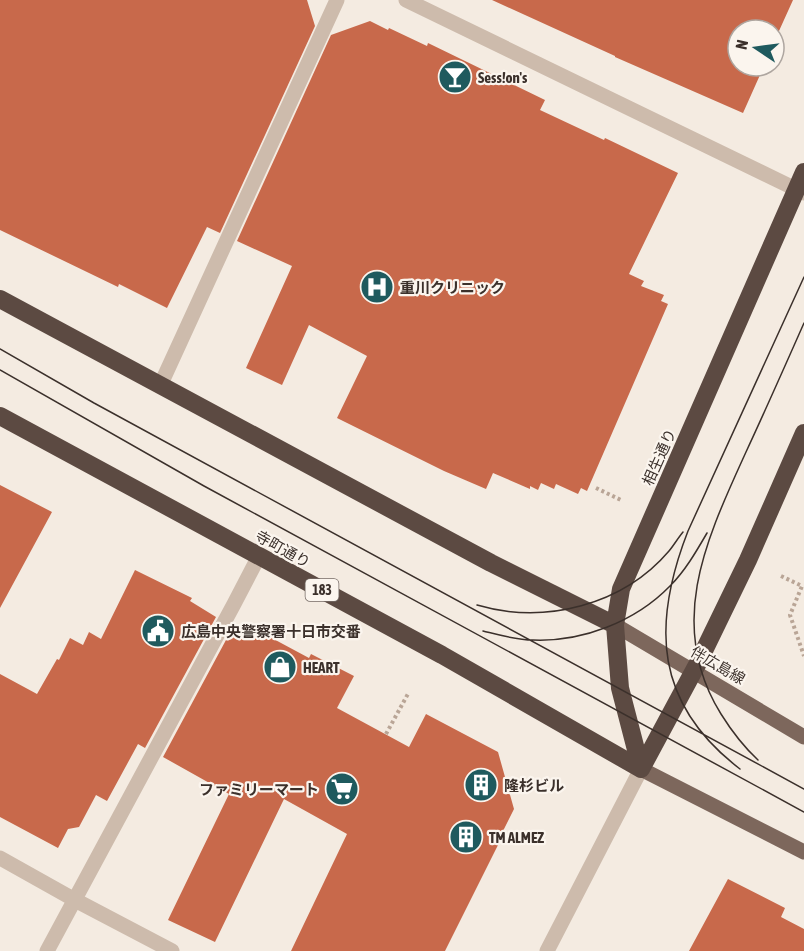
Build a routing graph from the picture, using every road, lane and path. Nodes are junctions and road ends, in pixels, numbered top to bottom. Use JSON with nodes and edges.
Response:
{"nodes":[{"id":1,"x":337,"y":0,"type":"edge"},
{"id":2,"x":406,"y":0,"type":"edge"},
{"id":3,"x":802,"y":185,"type":"edge"},
{"id":4,"x":0,"y":299,"type":"edge"},
{"id":5,"x":160,"y":386,"type":"junction"},
{"id":6,"x":0,"y":416,"type":"edge"},
{"id":7,"x":804,"y":433,"type":"edge"},
{"id":8,"x":596,"y":488,"type":"dead end"},
{"id":9,"x":621,"y":500,"type":"dead end"},
{"id":10,"x":259,"y":556,"type":"junction"},
{"id":11,"x":781,"y":576,"type":"dead end"},
{"id":12,"x":615,"y":625,"type":"junction"},
{"id":13,"x":804,"y":656,"type":"edge"},
{"id":14,"x":693,"y":671,"type":"junction"},
{"id":15,"x":410,"y":692,"type":"dead end"},
{"id":16,"x":386,"y":734,"type":"dead end"},
{"id":17,"x":804,"y":737,"type":"edge"},
{"id":18,"x":642,"y":769,"type":"junction"},
{"id":19,"x":804,"y":852,"type":"edge"},
{"id":20,"x":0,"y":858,"type":"edge"},
{"id":21,"x":75,"y":900,"type":"junction"},
{"id":22,"x":47,"y":951,"type":"edge"},
{"id":23,"x":172,"y":951,"type":"edge"},
{"id":24,"x":547,"y":951,"type":"edge"}],
"edges":[{"from":1,"to":5,"type":"street"},
{"from":2,"to":3,"type":"street"},
{"from":3,"to":12,"type":"highway","name":"相生通り"},
{"from":4,"to":5,"type":"highway"},
{"from":5,"to":12,"type":"highway"},
{"from":6,"to":10,"type":"highway","name":"寺町通り","number":"183"},
{"from":7,"to":14,"type":"highway"},
{"from":8,"to":9,"type":"path"},
{"from":10,"to":18,"type":"highway","name":"寺町通り","number":"183"},
{"from":10,"to":21,"type":"street"},
{"from":11,"to":13,"type":"path"},
{"from":12,"to":14,"type":"main road","name":"伴広島線"},
{"from":12,"to":18,"type":"highway","name":"相生通り"},
{"from":14,"to":17,"type":"main road","name":"伴広島線"},
{"from":14,"to":18,"type":"highway"},
{"from":15,"to":16,"type":"path"},
{"from":18,"to":19,"type":"main road"},
{"from":18,"to":24,"type":"street"},
{"from":20,"to":21,"type":"street"},
{"from":21,"to":22,"type":"street"},
{"from":21,"to":23,"type":"street"}]}
